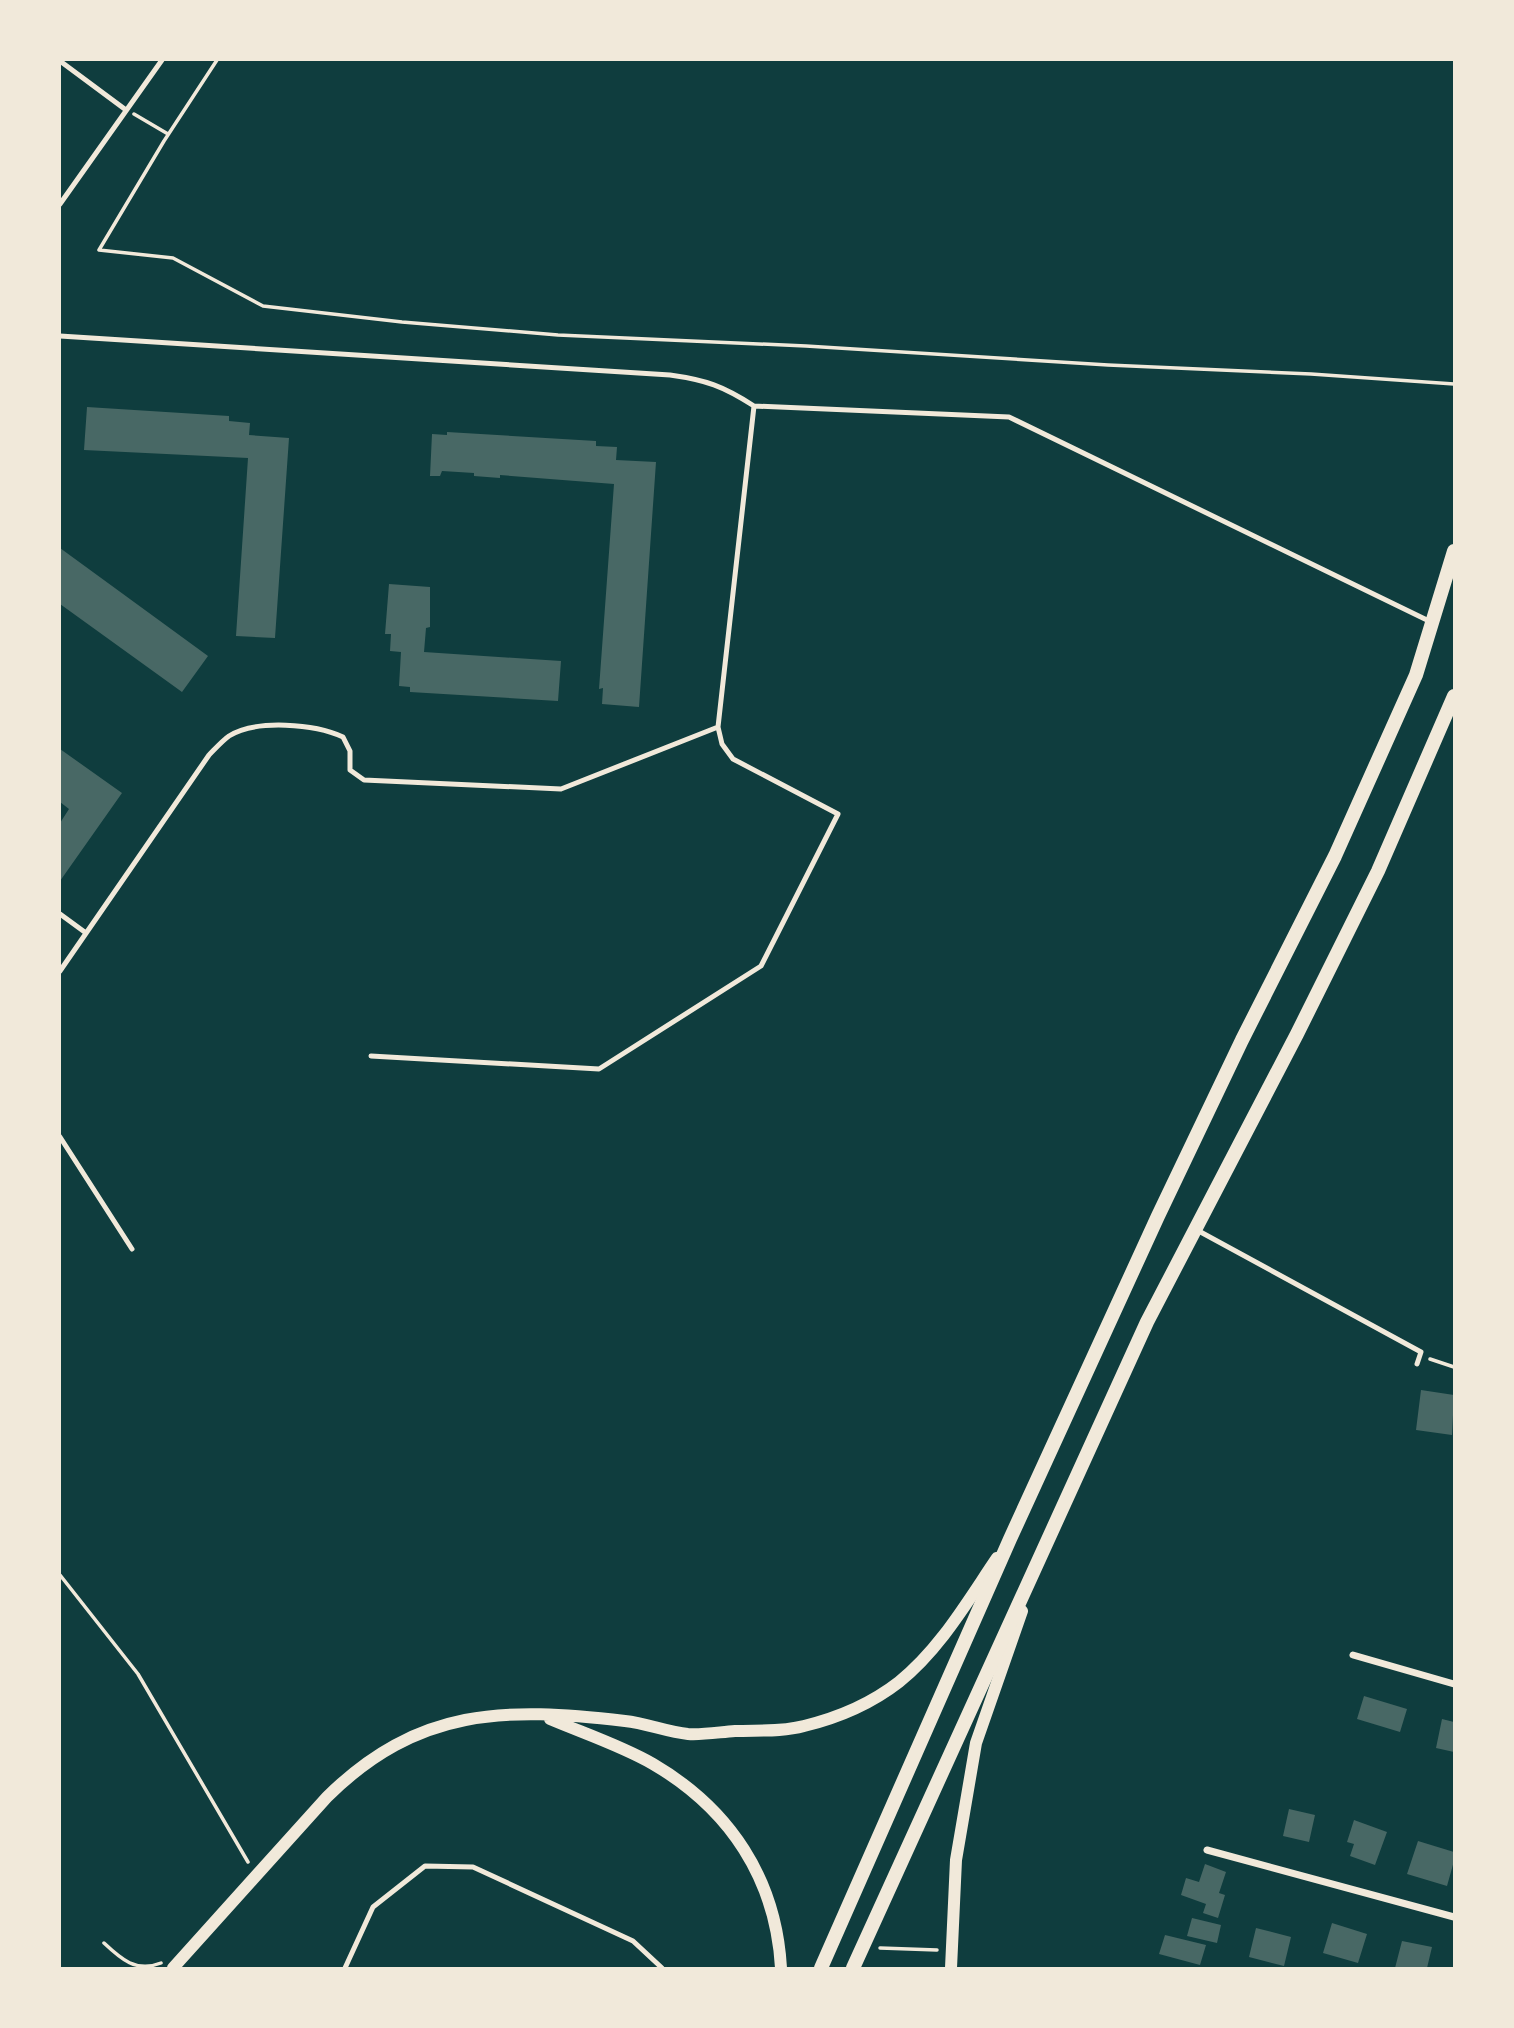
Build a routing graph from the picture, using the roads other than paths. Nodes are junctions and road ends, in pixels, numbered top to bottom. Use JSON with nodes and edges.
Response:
{"nodes":[{"id":1,"x":162,"y":60,"type":"edge"},
{"id":2,"x":60,"y":61,"type":"edge"},
{"id":3,"x":126,"y":110,"type":"junction"},
{"id":4,"x":60,"y":204,"type":"edge"},
{"id":5,"x":60,"y":336,"type":"edge"},
{"id":6,"x":754,"y":406,"type":"junction"},
{"id":7,"x":1454,"y":551,"type":"edge"},
{"id":8,"x":1432,"y":622,"type":"junction"},
{"id":9,"x":1454,"y":696,"type":"edge"},
{"id":10,"x":718,"y":727,"type":"junction"},
{"id":11,"x":60,"y":914,"type":"edge"},
{"id":12,"x":86,"y":933,"type":"junction"},
{"id":13,"x":60,"y":971,"type":"edge"},
{"id":14,"x":371,"y":1056,"type":"dead end"},
{"id":15,"x":60,"y":1137,"type":"edge"},
{"id":16,"x":1195,"y":1229,"type":"junction"},
{"id":17,"x":132,"y":1249,"type":"dead end"},
{"id":18,"x":1417,"y":1364,"type":"dead end"},
{"id":19,"x":1010,"y":1539,"type":"junction"},
{"id":20,"x":1040,"y":1556,"type":"junction"},
{"id":21,"x":1353,"y":1655,"type":"dead end"},
{"id":22,"x":1454,"y":1684,"type":"edge"},
{"id":23,"x":540,"y":1714,"type":"junction"},
{"id":24,"x":1207,"y":1850,"type":"dead end"},
{"id":25,"x":1454,"y":1917,"type":"edge"},
{"id":26,"x":170,"y":1964,"type":"edge"},
{"id":27,"x":345,"y":1969,"type":"edge"},
{"id":28,"x":662,"y":1969,"type":"edge"},
{"id":29,"x":781,"y":1969,"type":"edge"},
{"id":30,"x":821,"y":1969,"type":"edge"},
{"id":31,"x":853,"y":1969,"type":"edge"},
{"id":32,"x":951,"y":1969,"type":"edge"}],
"edges":[{"from":1,"to":3,"type":"lane"},
{"from":2,"to":3,"type":"lane"},
{"from":3,"to":4,"type":"lane"},
{"from":5,"to":6,"type":"lane"},
{"from":6,"to":8,"type":"lane"},
{"from":6,"to":10,"type":"lane"},
{"from":7,"to":8,"type":"main road"},
{"from":8,"to":19,"type":"main road"},
{"from":9,"to":16,"type":"main road"},
{"from":10,"to":12,"type":"lane"},
{"from":10,"to":14,"type":"lane"},
{"from":11,"to":12,"type":"lane"},
{"from":12,"to":13,"type":"lane"},
{"from":15,"to":17,"type":"lane"},
{"from":16,"to":18,"type":"lane"},
{"from":16,"to":20,"type":"main road"},
{"from":19,"to":23,"type":"street"},
{"from":19,"to":30,"type":"main road"},
{"from":20,"to":31,"type":"main road"},
{"from":20,"to":32,"type":"street"},
{"from":21,"to":22,"type":"street"},
{"from":23,"to":26,"type":"street"},
{"from":23,"to":29,"type":"street"},
{"from":24,"to":25,"type":"street"},
{"from":27,"to":28,"type":"lane"}]}
